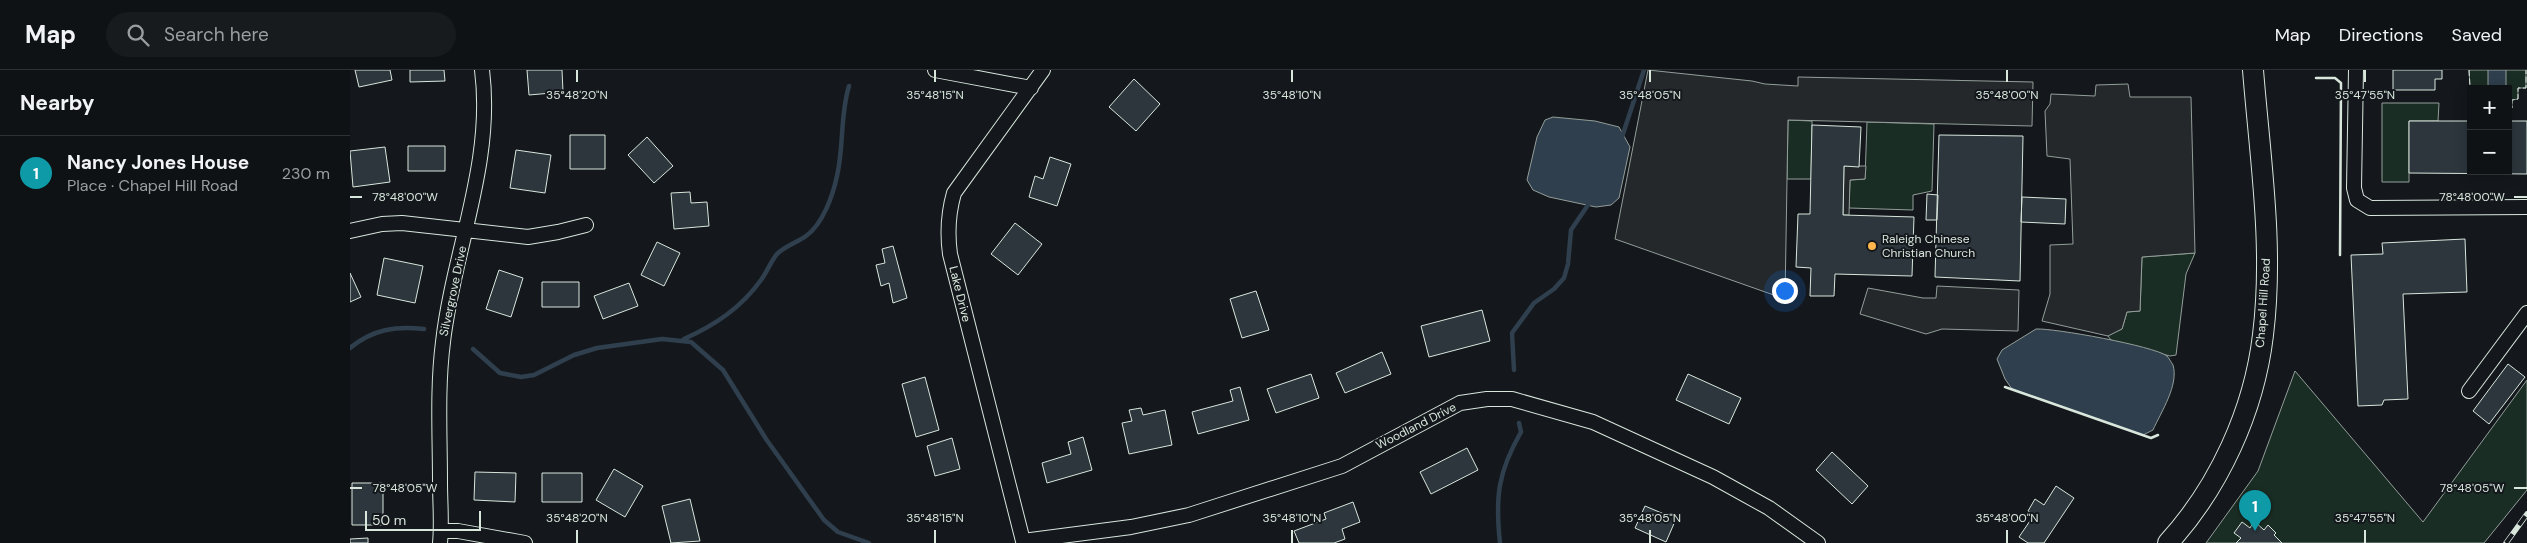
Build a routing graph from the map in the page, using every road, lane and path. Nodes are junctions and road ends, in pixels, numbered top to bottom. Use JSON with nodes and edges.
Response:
{"nodes":[{"id":1,"x":482,"y":70,"type":"edge"},
{"id":2,"x":935,"y":70,"type":"edge"},
{"id":3,"x":1043,"y":70,"type":"edge"},
{"id":4,"x":2253,"y":70,"type":"edge"},
{"id":5,"x":2356,"y":70,"type":"edge"},
{"id":6,"x":1031,"y":88,"type":"junction"},
{"id":7,"x":2527,"y":207,"type":"edge"},
{"id":8,"x":586,"y":224,"type":"dead end"},
{"id":9,"x":350,"y":231,"type":"edge"},
{"id":10,"x":466,"y":231,"type":"junction"},
{"id":11,"x":2527,"y":313,"type":"edge"},
{"id":12,"x":2469,"y":391,"type":"dead end"},
{"id":13,"x":440,"y":537,"type":"edge"},
{"id":14,"x":1023,"y":541,"type":"joint"},
{"id":15,"x":525,"y":543,"type":"edge"},
{"id":16,"x":1818,"y":543,"type":"edge"},
{"id":17,"x":2168,"y":543,"type":"edge"}],
"edges":[{"from":1,"to":10,"type":"street","name":"Silvergrove Drive"},
{"from":2,"to":6,"type":"street"},
{"from":3,"to":6,"type":"street","name":"Lake Drive"},
{"from":4,"to":17,"type":"main road","name":"Chapel Hill Road"},
{"from":5,"to":7,"type":"street"},
{"from":6,"to":14,"type":"street","name":"Lake Drive"},
{"from":8,"to":10,"type":"street"},
{"from":9,"to":10,"type":"street"},
{"from":10,"to":13,"type":"street","name":"Silvergrove Drive"},
{"from":11,"to":12,"type":"street"},
{"from":13,"to":15,"type":"street"},
{"from":14,"to":16,"type":"street","name":"Woodland Drive"}]}
